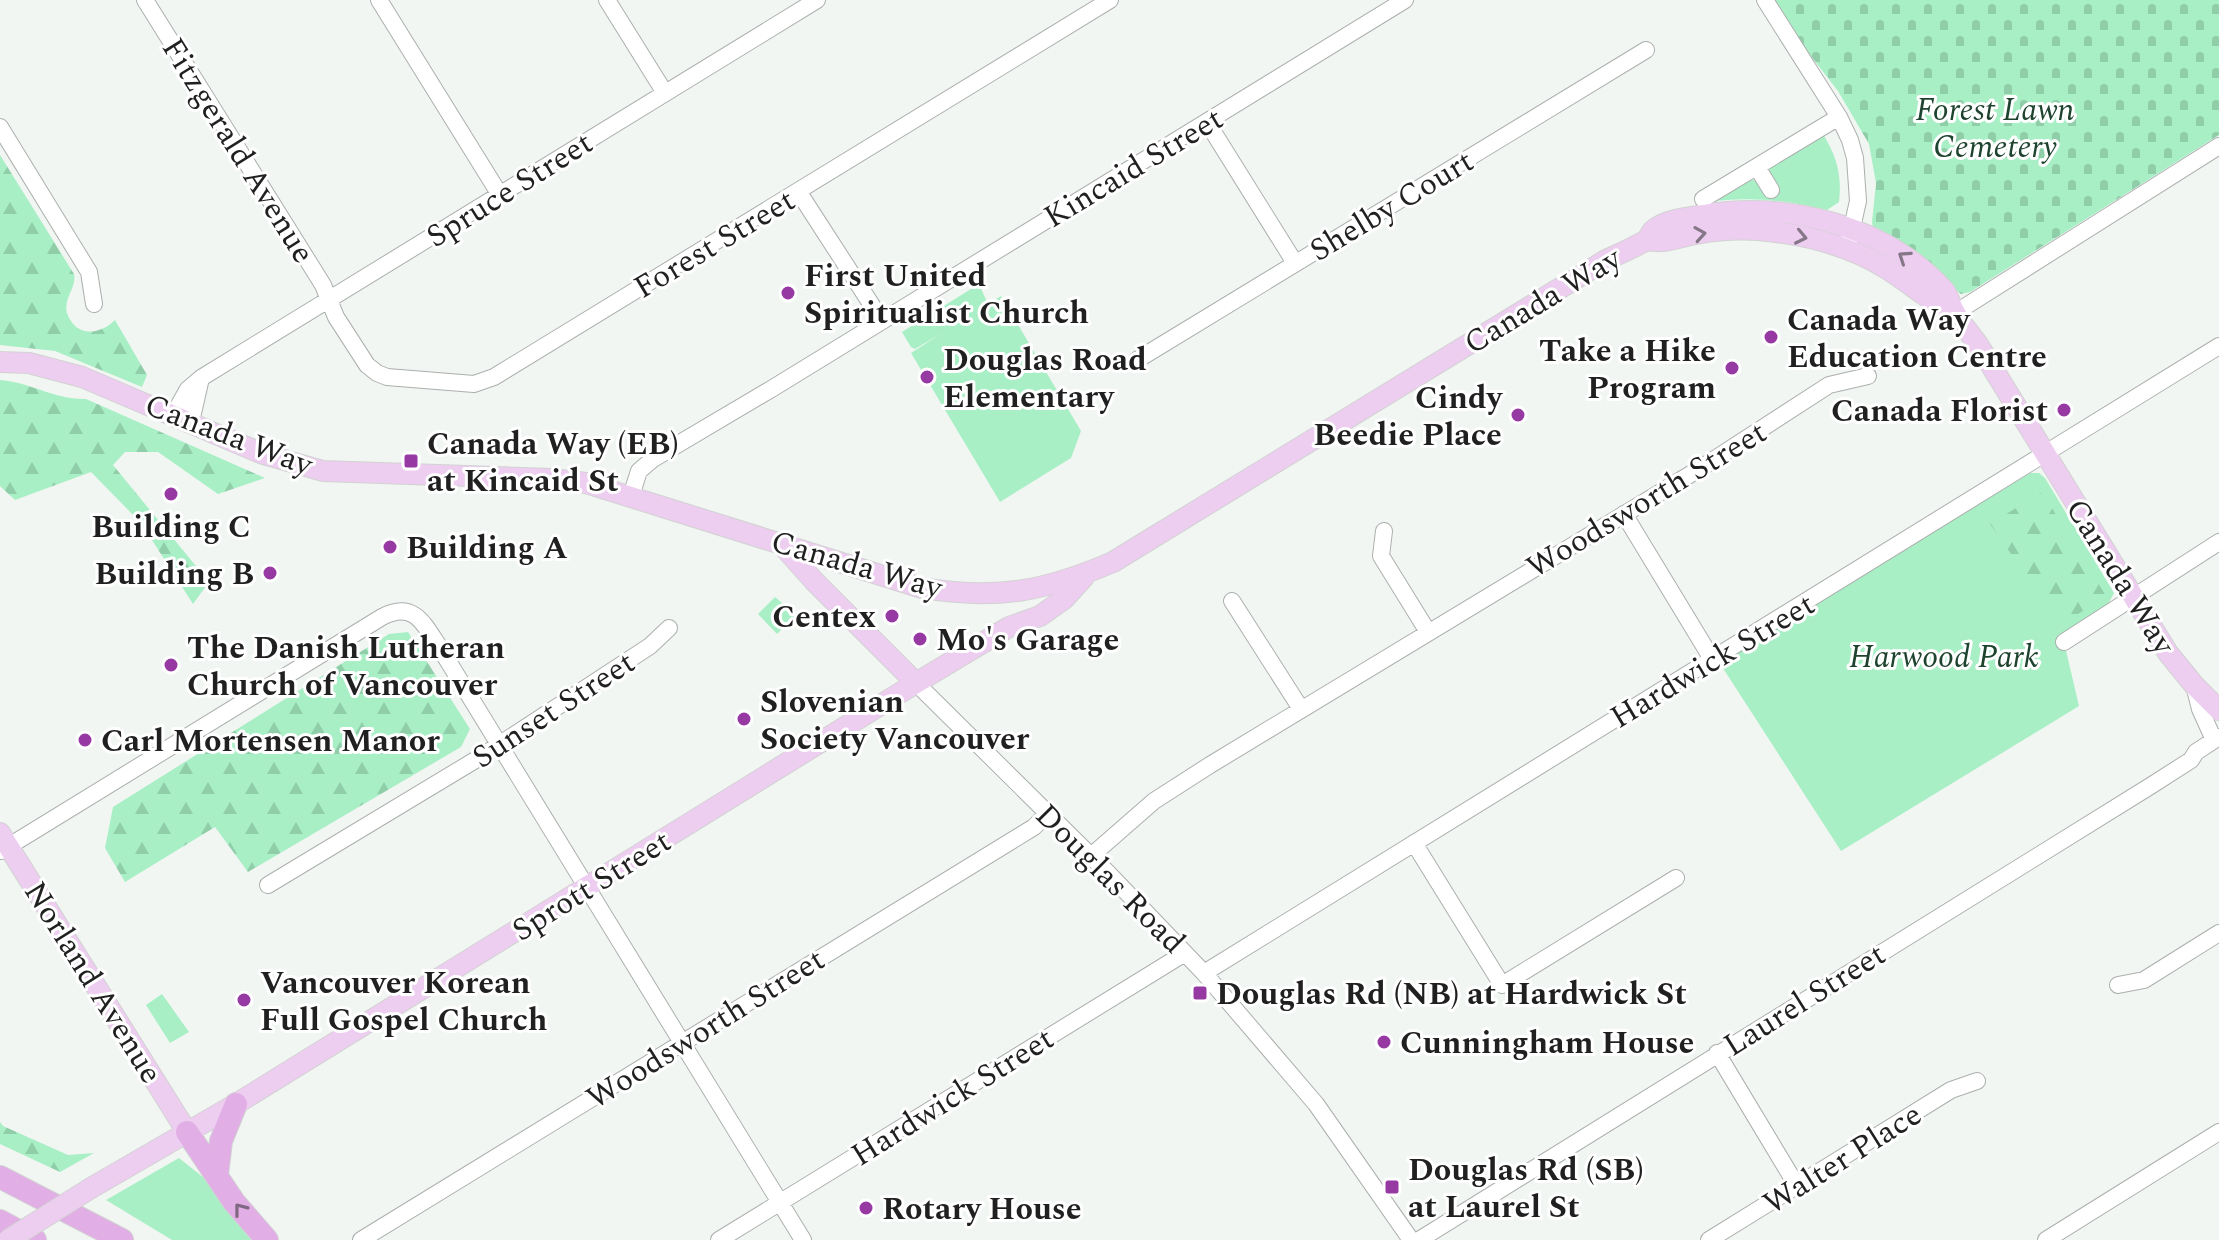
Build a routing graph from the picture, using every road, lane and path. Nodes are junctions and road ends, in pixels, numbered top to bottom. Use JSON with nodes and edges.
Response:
{"nodes":[{"id":1,"x":145,"y":0,"type":"edge"},
{"id":2,"x":379,"y":0,"type":"edge"},
{"id":3,"x":607,"y":0,"type":"edge"},
{"id":4,"x":817,"y":0,"type":"edge"},
{"id":5,"x":1110,"y":0,"type":"edge"},
{"id":6,"x":1765,"y":0,"type":"edge"},
{"id":7,"x":1396,"y":2,"type":"edge"},
{"id":8,"x":1646,"y":50,"type":"dead end"},
{"id":9,"x":665,"y":93,"type":"junction"},
{"id":10,"x":1839,"y":117,"type":"junction"},
{"id":11,"x":1207,"y":122,"type":"junction"},
{"id":12,"x":0,"y":127,"type":"edge"},
{"id":13,"x":2219,"y":146,"type":"edge"},
{"id":14,"x":1757,"y":167,"type":"junction"},
{"id":15,"x":1771,"y":190,"type":"dead end"},
{"id":16,"x":798,"y":191,"type":"junction"},
{"id":17,"x":500,"y":195,"type":"junction"},
{"id":18,"x":1703,"y":199,"type":"dead end"},
{"id":19,"x":1849,"y":238,"type":"junction"},
{"id":20,"x":1295,"y":263,"type":"junction"},
{"id":21,"x":329,"y":301,"type":"junction"},
{"id":22,"x":94,"y":304,"type":"dead end"},
{"id":23,"x":1955,"y":313,"type":"junction"},
{"id":24,"x":882,"y":321,"type":"junction"},
{"id":25,"x":2219,"y":346,"type":"edge"},
{"id":26,"x":1137,"y":360,"type":"dead end"},
{"id":27,"x":0,"y":362,"type":"edge"},
{"id":28,"x":1868,"y":376,"type":"dead end"},
{"id":29,"x":183,"y":418,"type":"junction"},
{"id":30,"x":2046,"y":455,"type":"junction"},
{"id":31,"x":631,"y":496,"type":"junction"},
{"id":32,"x":1624,"y":514,"type":"junction"},
{"id":33,"x":1384,"y":531,"type":"dead end"},
{"id":34,"x":2219,"y":542,"type":"edge"},
{"id":35,"x":780,"y":543,"type":"junction"},
{"id":36,"x":1089,"y":572,"type":"junction"},
{"id":37,"x":1029,"y":590,"type":"junction"},
{"id":38,"x":2134,"y":597,"type":"junction"},
{"id":39,"x":1232,"y":601,"type":"dead end"},
{"id":40,"x":1009,"y":627,"type":"junction"},
{"id":41,"x":669,"y":628,"type":"dead end"},
{"id":42,"x":1428,"y":632,"type":"junction"},
{"id":43,"x":2064,"y":642,"type":"dead end"},
{"id":44,"x":1712,"y":659,"type":"junction"},
{"id":45,"x":916,"y":683,"type":"junction"},
{"id":46,"x":2194,"y":685,"type":"junction"},
{"id":47,"x":1301,"y":709,"type":"junction"},
{"id":48,"x":2219,"y":710,"type":"edge"},
{"id":49,"x":2217,"y":742,"type":"edge"},
{"id":50,"x":498,"y":745,"type":"junction"},
{"id":51,"x":1047,"y":814,"type":"junction"},
{"id":52,"x":1414,"y":843,"type":"junction"},
{"id":53,"x":3,"y":844,"type":"edge"},
{"id":54,"x":1091,"y":856,"type":"junction"},
{"id":55,"x":1676,"y":878,"type":"dead end"},
{"id":56,"x":268,"y":885,"type":"dead end"},
{"id":57,"x":587,"y":888,"type":"junction"},
{"id":58,"x":2219,"y":933,"type":"edge"},
{"id":59,"x":1185,"y":953,"type":"junction"},
{"id":60,"x":1204,"y":973,"type":"junction"},
{"id":61,"x":2118,"y":985,"type":"dead end"},
{"id":62,"x":682,"y":1042,"type":"junction"},
{"id":63,"x":1717,"y":1053,"type":"junction"},
{"id":64,"x":1977,"y":1081,"type":"dead end"},
{"id":65,"x":236,"y":1104,"type":"junction"},
{"id":66,"x":187,"y":1132,"type":"junction"},
{"id":67,"x":2219,"y":1132,"type":"edge"},
{"id":68,"x":217,"y":1175,"type":"junction"},
{"id":69,"x":0,"y":1177,"type":"edge"},
{"id":70,"x":1797,"y":1186,"type":"junction"},
{"id":71,"x":779,"y":1203,"type":"junction"},
{"id":72,"x":0,"y":1221,"type":"edge"},
{"id":73,"x":8,"y":1240,"type":"edge"},
{"id":74,"x":35,"y":1240,"type":"edge"},
{"id":75,"x":122,"y":1240,"type":"edge"},
{"id":76,"x":267,"y":1240,"type":"edge"},
{"id":77,"x":361,"y":1240,"type":"edge"},
{"id":78,"x":719,"y":1240,"type":"edge"},
{"id":79,"x":803,"y":1240,"type":"edge"},
{"id":80,"x":1411,"y":1240,"type":"edge"},
{"id":81,"x":1419,"y":1240,"type":"edge"},
{"id":82,"x":1709,"y":1240,"type":"edge"},
{"id":83,"x":2046,"y":1240,"type":"edge"}],
"edges":[{"from":1,"to":21,"type":"street","name":"Fitzgerald Avenue"},
{"from":2,"to":17,"type":"street"},
{"from":3,"to":9,"type":"street"},
{"from":4,"to":9,"type":"street","name":"Spruce Street"},
{"from":5,"to":16,"type":"street","name":"Forest Street"},
{"from":6,"to":10,"type":"street"},
{"from":7,"to":11,"type":"street","name":"Kincaid Street"},
{"from":8,"to":20,"type":"street","name":"Shelby Court"},
{"from":9,"to":17,"type":"street","name":"Spruce Street"},
{"from":10,"to":14,"type":"street"},
{"from":10,"to":19,"type":"street"},
{"from":11,"to":20,"type":"street"},
{"from":11,"to":24,"type":"street","name":"Kincaid Street"},
{"from":12,"to":22,"type":"street"},
{"from":13,"to":23,"type":"street"},
{"from":14,"to":15,"type":"street"},
{"from":14,"to":18,"type":"street"},
{"from":16,"to":21,"type":"street","name":"Forest Street"},
{"from":16,"to":24,"type":"street"},
{"from":17,"to":21,"type":"street","name":"Spruce Street"},
{"from":19,"to":23,"type":"main road","name":"Canada Way"},
{"from":19,"to":36,"type":"main road","name":"Canada Way"},
{"from":20,"to":26,"type":"street","name":"Shelby Court"},
{"from":21,"to":29,"type":"street","name":"Spruce Street"},
{"from":23,"to":30,"type":"main road","name":"Canada Way"},
{"from":24,"to":31,"type":"street","name":"Kincaid Street"},
{"from":25,"to":30,"type":"street","name":"Hardwick Street"},
{"from":27,"to":29,"type":"main road","name":"Canada Way"},
{"from":28,"to":32,"type":"street","name":"Woodsworth Street"},
{"from":29,"to":31,"type":"main road","name":"Canada Way"},
{"from":30,"to":38,"type":"main road","name":"Canada Way"},
{"from":30,"to":44,"type":"street","name":"Hardwick Street"},
{"from":31,"to":35,"type":"main road","name":"Canada Way"},
{"from":32,"to":42,"type":"street","name":"Woodsworth Street"},
{"from":32,"to":44,"type":"street"},
{"from":33,"to":42,"type":"street"},
{"from":34,"to":38,"type":"street"},
{"from":35,"to":37,"type":"main road","name":"Canada Way"},
{"from":35,"to":45,"type":"main road","name":"Douglas Road"},
{"from":36,"to":37,"type":"main road","name":"Canada Way"},
{"from":36,"to":40,"type":"main road","name":"Sprott Street"},
{"from":37,"to":40,"type":"main road","name":"Sprott Street"},
{"from":38,"to":43,"type":"street"},
{"from":38,"to":46,"type":"main road","name":"Canada Way"},
{"from":39,"to":47,"type":"street"},
{"from":40,"to":45,"type":"main road","name":"Sprott Street"},
{"from":41,"to":50,"type":"street","name":"Sunset Street"},
{"from":42,"to":47,"type":"street","name":"Woodsworth Street"},
{"from":44,"to":52,"type":"street","name":"Hardwick Street"},
{"from":45,"to":51,"type":"street","name":"Douglas Road"},
{"from":45,"to":57,"type":"main road","name":"Sprott Street"},
{"from":46,"to":48,"type":"main road","name":"Canada Way"},
{"from":46,"to":49,"type":"street"},
{"from":47,"to":54,"type":"street","name":"Woodsworth Street"},
{"from":49,"to":63,"type":"street","name":"Laurel Street"},
{"from":50,"to":53,"type":"street"},
{"from":50,"to":56,"type":"street","name":"Sunset Street"},
{"from":50,"to":57,"type":"street"},
{"from":51,"to":54,"type":"street","name":"Douglas Road"},
{"from":51,"to":62,"type":"street","name":"Woodsworth Street"},
{"from":52,"to":55,"type":"street"},
{"from":52,"to":60,"type":"street","name":"Hardwick Street"},
{"from":53,"to":66,"type":"main road","name":"Norland Avenue"},
{"from":54,"to":59,"type":"street","name":"Douglas Road"},
{"from":57,"to":62,"type":"street"},
{"from":57,"to":65,"type":"main road","name":"Sprott Street"},
{"from":58,"to":61,"type":"street"},
{"from":59,"to":60,"type":"street","name":"Douglas Road"},
{"from":59,"to":71,"type":"street","name":"Hardwick Street"},
{"from":60,"to":80,"type":"street","name":"Douglas Road"},
{"from":62,"to":71,"type":"street"},
{"from":62,"to":77,"type":"street","name":"Woodsworth Street"},
{"from":63,"to":70,"type":"street"},
{"from":63,"to":81,"type":"street","name":"Laurel Street"},
{"from":64,"to":70,"type":"street","name":"Walter Place"},
{"from":65,"to":66,"type":"main road","name":"Sprott Street"},
{"from":65,"to":68,"type":"highway"},
{"from":66,"to":68,"type":"highway"},
{"from":66,"to":73,"type":"main road","name":"Sprott Street","bridge":true},
{"from":67,"to":83,"type":"street"},
{"from":76,"to":68,"type":"highway","one_way":true},
{"from":69,"to":75,"type":"highway"},
{"from":70,"to":82,"type":"street","name":"Walter Place"},
{"from":71,"to":78,"type":"street","name":"Hardwick Street"},
{"from":71,"to":79,"type":"street"},
{"from":72,"to":74,"type":"highway"}]}
